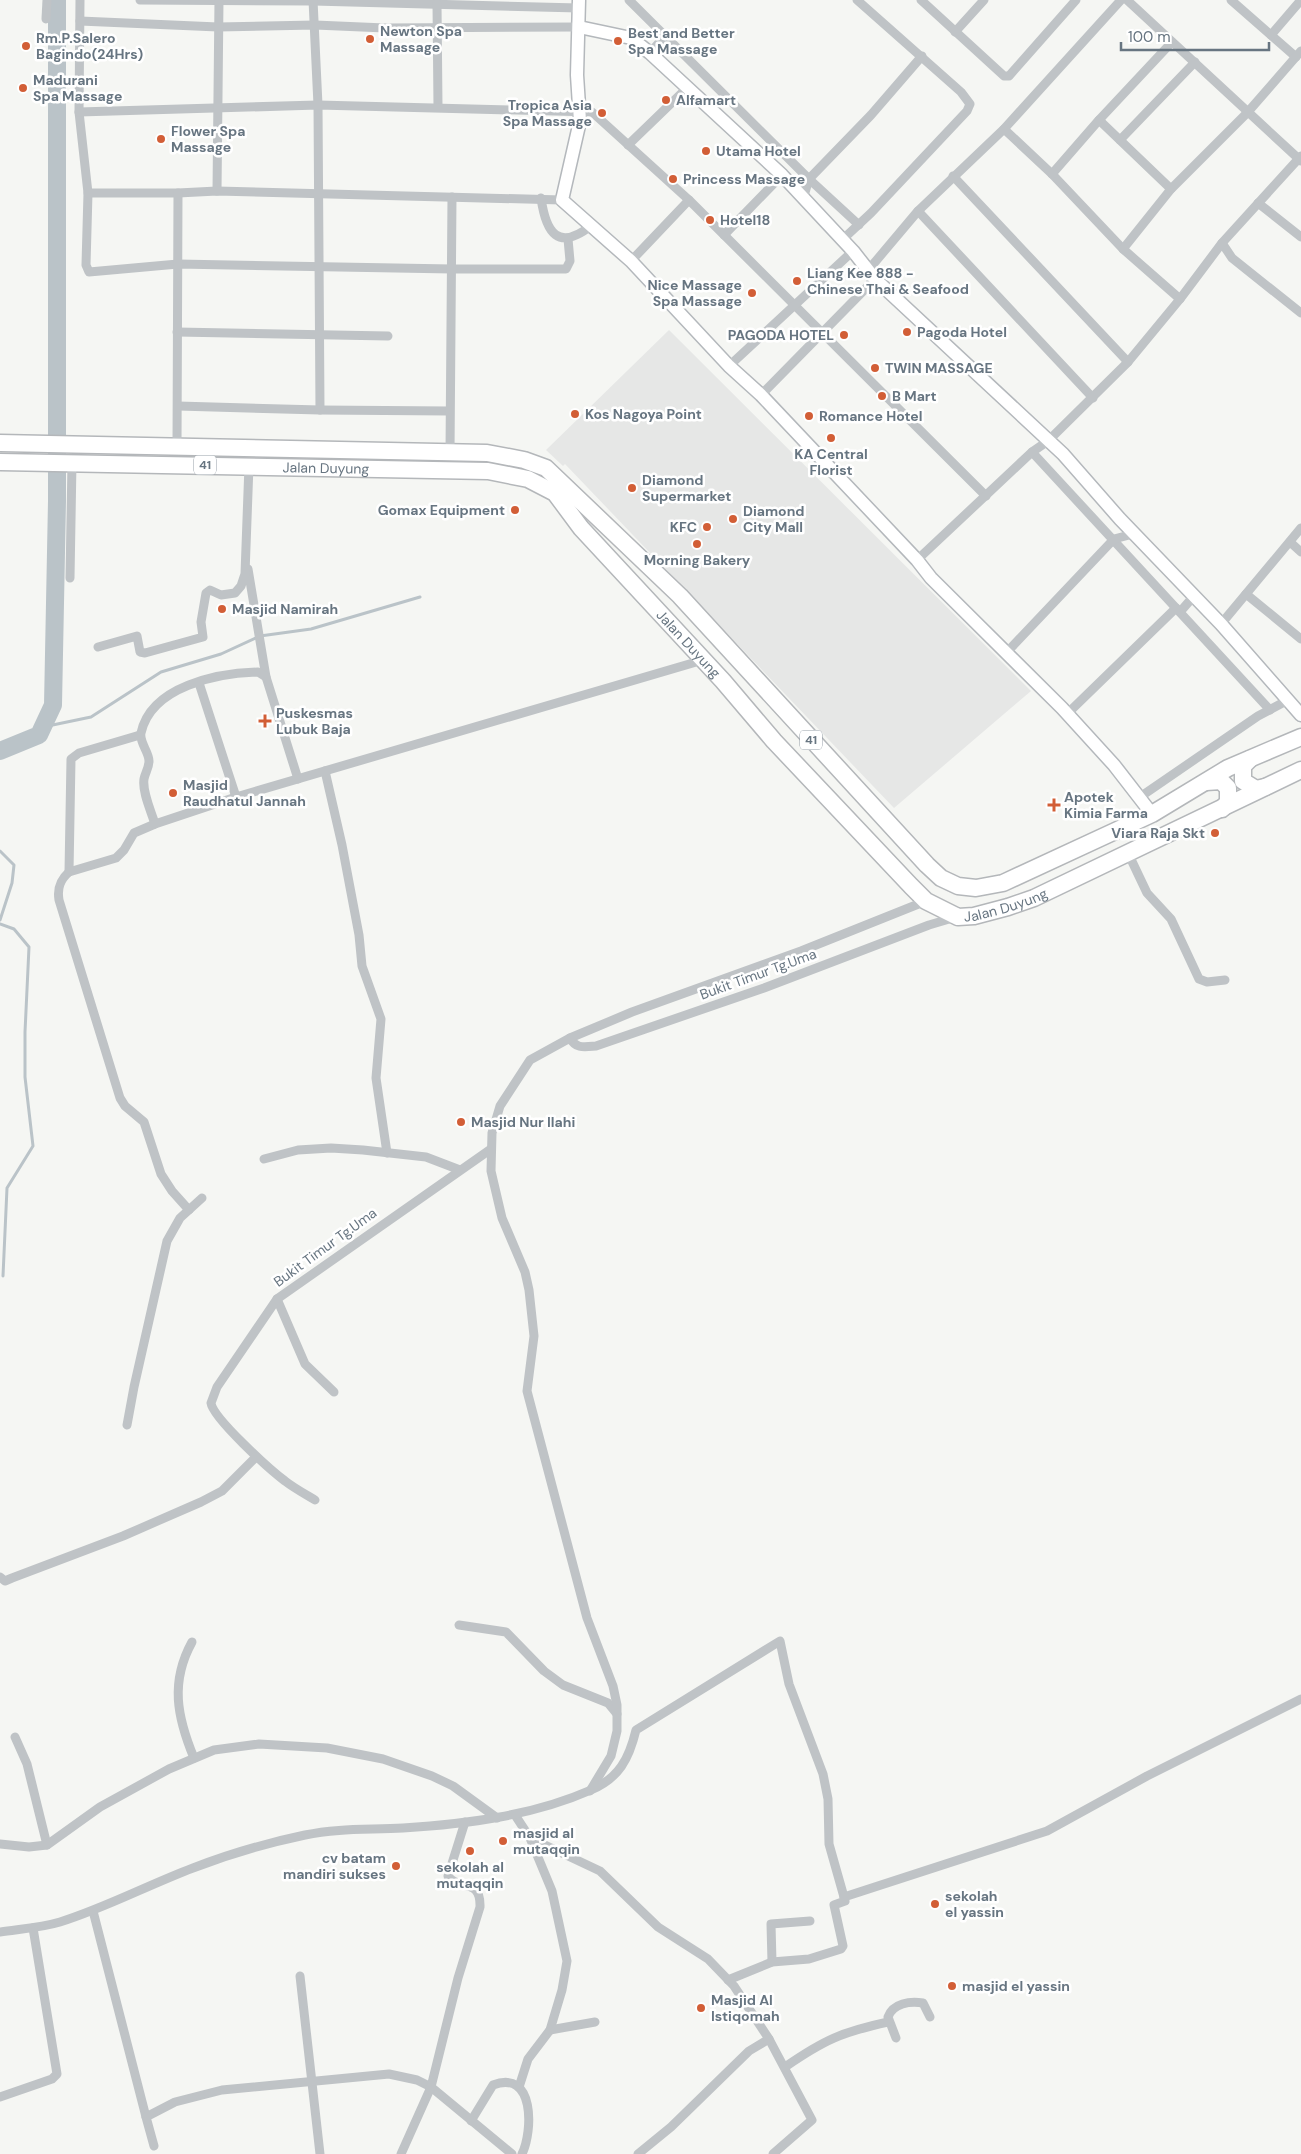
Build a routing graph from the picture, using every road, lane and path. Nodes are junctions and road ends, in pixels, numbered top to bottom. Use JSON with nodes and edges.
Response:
{"nodes":[{"id":1,"x":46,"y":0,"type":"edge"},
{"id":2,"x":80,"y":0,"type":"edge"},
{"id":3,"x":140,"y":0,"type":"edge"},
{"id":4,"x":313,"y":0,"type":"edge"},
{"id":5,"x":629,"y":0,"type":"edge"},
{"id":6,"x":857,"y":0,"type":"edge"},
{"id":7,"x":921,"y":0,"type":"edge"},
{"id":8,"x":984,"y":0,"type":"edge"},
{"id":9,"x":1076,"y":0,"type":"edge"},
{"id":10,"x":1121,"y":0,"type":"edge"},
{"id":11,"x":1127,"y":0,"type":"edge"},
{"id":12,"x":1231,"y":0,"type":"edge"},
{"id":13,"x":1301,"y":0,"type":"edge"},
{"id":14,"x":219,"y":1,"type":"edge"},
{"id":15,"x":387,"y":2,"type":"edge"},
{"id":16,"x":463,"y":3,"type":"edge"},
{"id":17,"x":437,"y":4,"type":"junction"},
{"id":18,"x":579,"y":4,"type":"edge"},
{"id":19,"x":46,"y":19,"type":"dead end"},
{"id":20,"x":80,"y":21,"type":"junction"},
{"id":21,"x":315,"y":25,"type":"junction"},
{"id":22,"x":218,"y":27,"type":"junction"},
{"id":23,"x":579,"y":27,"type":"junction"},
{"id":24,"x":437,"y":28,"type":"junction"},
{"id":25,"x":955,"y":32,"type":"junction"},
{"id":26,"x":1271,"y":35,"type":"junction"},
{"id":27,"x":664,"y":37,"type":"junction"},
{"id":28,"x":1172,"y":42,"type":"junction"},
{"id":29,"x":650,"y":53,"type":"junction"},
{"id":30,"x":1298,"y":54,"type":"edge"},
{"id":31,"x":922,"y":56,"type":"junction"},
{"id":32,"x":1195,"y":62,"type":"junction"},
{"id":33,"x":686,"y":89,"type":"junction"},
{"id":34,"x":318,"y":105,"type":"junction"},
{"id":35,"x":438,"y":106,"type":"junction"},
{"id":36,"x":216,"y":109,"type":"junction"},
{"id":37,"x":579,"y":110,"type":"junction"},
{"id":38,"x":80,"y":112,"type":"junction"},
{"id":39,"x":1247,"y":113,"type":"junction"},
{"id":40,"x":1099,"y":120,"type":"junction"},
{"id":41,"x":1004,"y":129,"type":"junction"},
{"id":42,"x":1120,"y":140,"type":"junction"},
{"id":43,"x":628,"y":145,"type":"junction"},
{"id":44,"x":1300,"y":159,"type":"edge"},
{"id":45,"x":1052,"y":174,"type":"junction"},
{"id":46,"x":782,"y":175,"type":"junction"},
{"id":47,"x":953,"y":176,"type":"junction"},
{"id":48,"x":809,"y":179,"type":"junction"},
{"id":49,"x":1171,"y":189,"type":"junction"},
{"id":50,"x":216,"y":191,"type":"junction"},
{"id":51,"x":88,"y":193,"type":"junction"},
{"id":52,"x":178,"y":193,"type":"junction"},
{"id":53,"x":319,"y":194,"type":"junction"},
{"id":54,"x":452,"y":197,"type":"junction"},
{"id":55,"x":541,"y":198,"type":"junction"},
{"id":56,"x":803,"y":199,"type":"junction"},
{"id":57,"x":562,"y":200,"type":"junction"},
{"id":58,"x":689,"y":200,"type":"junction"},
{"id":59,"x":1258,"y":203,"type":"junction"},
{"id":60,"x":918,"y":212,"type":"junction"},
{"id":61,"x":592,"y":225,"type":"junction"},
{"id":62,"x":859,"y":225,"type":"junction"},
{"id":63,"x":724,"y":235,"type":"junction"},
{"id":64,"x":1301,"y":237,"type":"edge"},
{"id":65,"x":568,"y":239,"type":"junction"},
{"id":66,"x":842,"y":240,"type":"junction"},
{"id":67,"x":1222,"y":243,"type":"junction"},
{"id":68,"x":1123,"y":249,"type":"junction"},
{"id":69,"x":853,"y":251,"type":"junction"},
{"id":70,"x":631,"y":261,"type":"junction"},
{"id":71,"x":178,"y":264,"type":"junction"},
{"id":72,"x":321,"y":266,"type":"junction"},
{"id":73,"x":452,"y":269,"type":"junction"},
{"id":74,"x":873,"y":277,"type":"junction"},
{"id":75,"x":1180,"y":299,"type":"junction"},
{"id":76,"x":794,"y":306,"type":"junction"},
{"id":77,"x":1301,"y":313,"type":"edge"},
{"id":78,"x":177,"y":332,"type":"junction"},
{"id":79,"x":823,"y":332,"type":"junction"},
{"id":80,"x":320,"y":334,"type":"junction"},
{"id":81,"x":388,"y":336,"type":"dead end"},
{"id":82,"x":1128,"y":362,"type":"junction"},
{"id":83,"x":729,"y":366,"type":"junction"},
{"id":84,"x":761,"y":395,"type":"junction"},
{"id":85,"x":1093,"y":398,"type":"junction"},
{"id":86,"x":178,"y":406,"type":"junction"},
{"id":87,"x":320,"y":410,"type":"junction"},
{"id":88,"x":449,"y":411,"type":"junction"},
{"id":89,"x":1048,"y":440,"type":"junction"},
{"id":90,"x":0,"y":443,"type":"edge"},
{"id":91,"x":177,"y":446,"type":"junction"},
{"id":92,"x":342,"y":449,"type":"junction"},
{"id":93,"x":1032,"y":452,"type":"junction"},
{"id":94,"x":450,"y":453,"type":"junction"},
{"id":95,"x":0,"y":462,"type":"edge"},
{"id":96,"x":70,"y":462,"type":"junction"},
{"id":97,"x":249,"y":466,"type":"junction"},
{"id":98,"x":342,"y":467,"type":"junction"},
{"id":99,"x":986,"y":496,"type":"junction"},
{"id":100,"x":1301,"y":528,"type":"edge"},
{"id":101,"x":1134,"y":534,"type":"junction"},
{"id":102,"x":1114,"y":539,"type":"junction"},
{"id":103,"x":1290,"y":542,"type":"junction"},
{"id":104,"x":1301,"y":552,"type":"edge"},
{"id":105,"x":917,"y":560,"type":"junction"},
{"id":106,"x":247,"y":564,"type":"junction"},
{"id":107,"x":70,"y":578,"type":"dead end"},
{"id":108,"x":1246,"y":594,"type":"junction"},
{"id":109,"x":1192,"y":597,"type":"junction"},
{"id":110,"x":683,"y":600,"type":"junction"},
{"id":111,"x":1178,"y":610,"type":"junction"},
{"id":112,"x":665,"y":618,"type":"junction"},
{"id":113,"x":1221,"y":624,"type":"junction"},
{"id":114,"x":710,"y":630,"type":"junction"},
{"id":115,"x":1301,"y":639,"type":"edge"},
{"id":116,"x":98,"y":647,"type":"dead end"},
{"id":117,"x":1007,"y":652,"type":"junction"},
{"id":118,"x":699,"y":655,"type":"junction"},
{"id":119,"x":266,"y":677,"type":"junction"},
{"id":120,"x":199,"y":683,"type":"junction"},
{"id":121,"x":1288,"y":700,"type":"junction"},
{"id":122,"x":1270,"y":710,"type":"junction"},
{"id":123,"x":1067,"y":714,"type":"junction"},
{"id":124,"x":1301,"y":714,"type":"edge"},
{"id":125,"x":140,"y":735,"type":"junction"},
{"id":126,"x":1301,"y":737,"type":"edge"},
{"id":127,"x":1250,"y":759,"type":"junction"},
{"id":128,"x":325,"y":771,"type":"junction"},
{"id":129,"x":1300,"y":774,"type":"edge"},
{"id":130,"x":298,"y":779,"type":"junction"},
{"id":131,"x":1206,"y":782,"type":"junction"},
{"id":132,"x":1265,"y":787,"type":"junction"},
{"id":133,"x":236,"y":797,"type":"junction"},
{"id":134,"x":1140,"y":797,"type":"junction"},
{"id":135,"x":1222,"y":809,"type":"junction"},
{"id":136,"x":1152,"y":814,"type":"junction"},
{"id":137,"x":155,"y":824,"type":"junction"},
{"id":138,"x":1128,"y":853,"type":"junction"},
{"id":139,"x":69,"y":872,"type":"junction"},
{"id":140,"x":926,"y":901,"type":"junction"},
{"id":141,"x":958,"y":917,"type":"junction"},
{"id":142,"x":1225,"y":980,"type":"dead end"},
{"id":143,"x":570,"y":1038,"type":"junction"},
{"id":144,"x":491,"y":1149,"type":"junction"},
{"id":145,"x":387,"y":1153,"type":"junction"},
{"id":146,"x":264,"y":1159,"type":"dead end"},
{"id":147,"x":460,"y":1170,"type":"junction"},
{"id":148,"x":202,"y":1198,"type":"dead end"},
{"id":149,"x":189,"y":1210,"type":"junction"},
{"id":150,"x":277,"y":1299,"type":"junction"},
{"id":151,"x":334,"y":1392,"type":"dead end"},
{"id":152,"x":128,"y":1425,"type":"dead end"},
{"id":153,"x":256,"y":1457,"type":"junction"},
{"id":154,"x":314,"y":1500,"type":"dead end"},
{"id":155,"x":0,"y":1577,"type":"edge"},
{"id":156,"x":459,"y":1625,"type":"dead end"},
{"id":157,"x":192,"y":1642,"type":"dead end"},
{"id":158,"x":1301,"y":1699,"type":"edge"},
{"id":159,"x":618,"y":1717,"type":"junction"},
{"id":160,"x":15,"y":1737,"type":"dead end"},
{"id":161,"x":194,"y":1758,"type":"junction"},
{"id":162,"x":590,"y":1791,"type":"junction"},
{"id":163,"x":515,"y":1815,"type":"junction"},
{"id":164,"x":497,"y":1818,"type":"junction"},
{"id":165,"x":465,"y":1822,"type":"junction"},
{"id":166,"x":530,"y":1838,"type":"junction"},
{"id":167,"x":0,"y":1844,"type":"edge"},
{"id":168,"x":47,"y":1845,"type":"junction"},
{"id":169,"x":844,"y":1897,"type":"junction"},
{"id":170,"x":93,"y":1910,"type":"junction"},
{"id":171,"x":810,"y":1920,"type":"dead end"},
{"id":172,"x":33,"y":1928,"type":"junction"},
{"id":173,"x":0,"y":1932,"type":"edge"},
{"id":174,"x":772,"y":1962,"type":"junction"},
{"id":175,"x":300,"y":1976,"type":"dead end"},
{"id":176,"x":728,"y":1980,"type":"junction"},
{"id":177,"x":930,"y":2017,"type":"dead end"},
{"id":178,"x":595,"y":2022,"type":"dead end"},
{"id":179,"x":888,"y":2022,"type":"junction"},
{"id":180,"x":550,"y":2030,"type":"junction"},
{"id":181,"x":896,"y":2038,"type":"dead end"},
{"id":182,"x":769,"y":2039,"type":"junction"},
{"id":183,"x":785,"y":2066,"type":"junction"},
{"id":184,"x":311,"y":2082,"type":"junction"},
{"id":185,"x":431,"y":2087,"type":"junction"},
{"id":186,"x":519,"y":2087,"type":"junction"},
{"id":187,"x":0,"y":2097,"type":"edge"},
{"id":188,"x":146,"y":2117,"type":"junction"},
{"id":189,"x":470,"y":2121,"type":"junction"},
{"id":190,"x":154,"y":2146,"type":"dead end"},
{"id":191,"x":320,"y":2154,"type":"edge"},
{"id":192,"x":401,"y":2154,"type":"edge"},
{"id":193,"x":512,"y":2154,"type":"edge"},
{"id":194,"x":522,"y":2154,"type":"edge"},
{"id":195,"x":638,"y":2154,"type":"edge"},
{"id":196,"x":773,"y":2154,"type":"edge"}],
"edges":[{"from":1,"to":19,"type":"street"},
{"from":2,"to":20,"type":"street"},
{"from":3,"to":14,"type":"street"},
{"from":4,"to":14,"type":"street"},
{"from":4,"to":15,"type":"street"},
{"from":4,"to":21,"type":"street"},
{"from":5,"to":27,"type":"street"},
{"from":6,"to":31,"type":"street"},
{"from":7,"to":25,"type":"street"},
{"from":8,"to":25,"type":"street"},
{"from":9,"to":25,"type":"street"},
{"from":10,"to":41,"type":"street"},
{"from":11,"to":28,"type":"street"},
{"from":12,"to":26,"type":"street"},
{"from":13,"to":26,"type":"street"},
{"from":14,"to":22,"type":"street"},
{"from":15,"to":17,"type":"street"},
{"from":16,"to":17,"type":"street"},
{"from":16,"to":18,"type":"street"},
{"from":17,"to":24,"type":"street"},
{"from":18,"to":23,"type":"street"},
{"from":20,"to":22,"type":"street"},
{"from":20,"to":38,"type":"street"},
{"from":21,"to":22,"type":"street"},
{"from":21,"to":24,"type":"street"},
{"from":21,"to":34,"type":"street"},
{"from":22,"to":36,"type":"street"},
{"from":23,"to":24,"type":"street"},
{"from":23,"to":29,"type":"street"},
{"from":23,"to":37,"type":"street"},
{"from":24,"to":35,"type":"street"},
{"from":26,"to":30,"type":"street"},
{"from":27,"to":29,"type":"street"},
{"from":27,"to":48,"type":"street"},
{"from":28,"to":32,"type":"street"},
{"from":28,"to":40,"type":"street"},
{"from":29,"to":33,"type":"street"},
{"from":30,"to":39,"type":"street"},
{"from":31,"to":48,"type":"street"},
{"from":31,"to":62,"type":"street"},
{"from":32,"to":39,"type":"street"},
{"from":32,"to":42,"type":"street"},
{"from":33,"to":43,"type":"street"},
{"from":33,"to":46,"type":"street"},
{"from":34,"to":35,"type":"street"},
{"from":34,"to":36,"type":"street"},
{"from":34,"to":53,"type":"street"},
{"from":35,"to":37,"type":"street"},
{"from":36,"to":38,"type":"street"},
{"from":36,"to":50,"type":"street"},
{"from":37,"to":43,"type":"street"},
{"from":37,"to":57,"type":"street"},
{"from":38,"to":51,"type":"street"},
{"from":39,"to":44,"type":"street"},
{"from":39,"to":49,"type":"street"},
{"from":40,"to":42,"type":"street"},
{"from":40,"to":45,"type":"street"},
{"from":41,"to":45,"type":"street"},
{"from":41,"to":47,"type":"street"},
{"from":42,"to":49,"type":"street"},
{"from":43,"to":58,"type":"street"},
{"from":44,"to":59,"type":"street"},
{"from":45,"to":68,"type":"street"},
{"from":46,"to":56,"type":"street"},
{"from":46,"to":63,"type":"street"},
{"from":47,"to":60,"type":"street"},
{"from":47,"to":82,"type":"street"},
{"from":48,"to":56,"type":"street"},
{"from":48,"to":62,"type":"street"},
{"from":49,"to":68,"type":"street"},
{"from":50,"to":52,"type":"street"},
{"from":50,"to":53,"type":"street"},
{"from":51,"to":52,"type":"street"},
{"from":51,"to":71,"type":"street"},
{"from":52,"to":71,"type":"street"},
{"from":53,"to":54,"type":"street"},
{"from":53,"to":72,"type":"street"},
{"from":54,"to":55,"type":"street"},
{"from":54,"to":73,"type":"street"},
{"from":55,"to":57,"type":"street"},
{"from":55,"to":65,"type":"street"},
{"from":56,"to":66,"type":"street"},
{"from":57,"to":61,"type":"street"},
{"from":58,"to":63,"type":"street"},
{"from":58,"to":70,"type":"street"},
{"from":59,"to":64,"type":"street"},
{"from":59,"to":67,"type":"street"},
{"from":60,"to":74,"type":"street"},
{"from":60,"to":85,"type":"street"},
{"from":61,"to":65,"type":"street"},
{"from":61,"to":70,"type":"street"},
{"from":62,"to":66,"type":"street"},
{"from":63,"to":76,"type":"street"},
{"from":65,"to":73,"type":"street"},
{"from":66,"to":69,"type":"street"},
{"from":67,"to":75,"type":"street"},
{"from":67,"to":77,"type":"street"},
{"from":68,"to":75,"type":"street"},
{"from":69,"to":74,"type":"street"},
{"from":69,"to":76,"type":"street"},
{"from":70,"to":83,"type":"street"},
{"from":71,"to":72,"type":"street"},
{"from":71,"to":78,"type":"street"},
{"from":72,"to":73,"type":"street"},
{"from":72,"to":80,"type":"street"},
{"from":73,"to":88,"type":"street"},
{"from":74,"to":79,"type":"street"},
{"from":74,"to":89,"type":"street"},
{"from":75,"to":82,"type":"street"},
{"from":76,"to":79,"type":"street"},
{"from":76,"to":83,"type":"street"},
{"from":78,"to":80,"type":"street"},
{"from":78,"to":86,"type":"street"},
{"from":79,"to":84,"type":"street"},
{"from":79,"to":99,"type":"street"},
{"from":80,"to":81,"type":"street"},
{"from":80,"to":87,"type":"street"},
{"from":82,"to":85,"type":"street"},
{"from":83,"to":84,"type":"street"},
{"from":84,"to":105,"type":"street"},
{"from":85,"to":89,"type":"street"},
{"from":86,"to":87,"type":"street"},
{"from":86,"to":91,"type":"street"},
{"from":87,"to":88,"type":"street"},
{"from":88,"to":94,"type":"street"},
{"from":89,"to":93,"type":"street"},
{"from":89,"to":101,"type":"street"},
{"from":90,"to":91,"type":"highway","name":"Jalan Duyung","number":"41"},
{"from":91,"to":92,"type":"highway","name":"Jalan Duyung","number":"41"},
{"from":92,"to":94,"type":"highway","name":"Jalan Duyung","number":"41"},
{"from":92,"to":98,"type":"highway"},
{"from":93,"to":99,"type":"street"},
{"from":93,"to":102,"type":"street"},
{"from":94,"to":110,"type":"highway","name":"Jalan Duyung","number":"41"},
{"from":95,"to":96,"type":"highway","name":"Jalan Duyung","number":"41"},
{"from":96,"to":97,"type":"highway","name":"Jalan Duyung","number":"41"},
{"from":96,"to":107,"type":"street"},
{"from":97,"to":98,"type":"highway","name":"Jalan Duyung","number":"41"},
{"from":97,"to":106,"type":"street"},
{"from":98,"to":112,"type":"highway","name":"Jalan Duyung","number":"41"},
{"from":99,"to":105,"type":"street"},
{"from":100,"to":103,"type":"street"},
{"from":101,"to":102,"type":"street"},
{"from":101,"to":109,"type":"street"},
{"from":102,"to":111,"type":"street"},
{"from":102,"to":117,"type":"street"},
{"from":103,"to":104,"type":"street"},
{"from":103,"to":108,"type":"street"},
{"from":105,"to":117,"type":"street"},
{"from":106,"to":116,"type":"street"},
{"from":106,"to":119,"type":"street"},
{"from":108,"to":113,"type":"street"},
{"from":108,"to":115,"type":"street"},
{"from":109,"to":111,"type":"street"},
{"from":109,"to":113,"type":"street"},
{"from":110,"to":112,"type":"highway"},
{"from":110,"to":114,"type":"highway","name":"Jalan Duyung","number":"41"},
{"from":111,"to":122,"type":"street"},
{"from":111,"to":123,"type":"street"},
{"from":112,"to":118,"type":"highway","name":"Jalan Duyung","number":"41"},
{"from":113,"to":121,"type":"street"},
{"from":114,"to":118,"type":"highway"},
{"from":114,"to":136,"type":"highway","name":"Jalan Duyung","number":"41"},
{"from":117,"to":123,"type":"street"},
{"from":118,"to":128,"type":"street"},
{"from":118,"to":140,"type":"highway","name":"Jalan Duyung","number":"41"},
{"from":119,"to":120,"type":"street"},
{"from":119,"to":130,"type":"street"},
{"from":120,"to":125,"type":"street"},
{"from":120,"to":133,"type":"street"},
{"from":121,"to":122,"type":"street"},
{"from":121,"to":124,"type":"street"},
{"from":122,"to":134,"type":"street"},
{"from":123,"to":134,"type":"street"},
{"from":125,"to":137,"type":"street"},
{"from":125,"to":139,"type":"street"},
{"from":126,"to":127,"type":"highway","name":"Jalan Duyung","number":"41"},
{"from":127,"to":131,"type":"highway","name":"Jalan Duyung","number":"41"},
{"from":127,"to":132,"type":"highway"},
{"from":128,"to":130,"type":"street"},
{"from":128,"to":145,"type":"street"},
{"from":129,"to":132,"type":"highway","name":"Jalan Duyung"},
{"from":130,"to":133,"type":"street"},
{"from":131,"to":135,"type":"highway"},
{"from":131,"to":136,"type":"highway","name":"Jalan Duyung","number":"41"},
{"from":132,"to":135,"type":"highway","name":"Jalan Duyung"},
{"from":133,"to":137,"type":"street"},
{"from":134,"to":136,"type":"street"},
{"from":135,"to":138,"type":"highway","name":"Jalan Duyung"},
{"from":137,"to":139,"type":"street"},
{"from":138,"to":141,"type":"highway","name":"Jalan Duyung"},
{"from":138,"to":142,"type":"street"},
{"from":139,"to":149,"type":"street"},
{"from":140,"to":141,"type":"highway","name":"Jalan Duyung","number":"41"},
{"from":140,"to":143,"type":"street","name":"Bukit Timur Tg.Uma"},
{"from":141,"to":143,"type":"street","name":"Bukit Timur Tg.Uma"},
{"from":143,"to":144,"type":"street","name":"Bukit Timur Tg.Uma"},
{"from":144,"to":147,"type":"street","name":"Bukit Timur Tg.Uma"},
{"from":144,"to":159,"type":"street"},
{"from":145,"to":146,"type":"street"},
{"from":145,"to":147,"type":"street"},
{"from":147,"to":150,"type":"street","name":"Bukit Timur Tg.Uma"},
{"from":148,"to":149,"type":"street"},
{"from":149,"to":152,"type":"street"},
{"from":150,"to":151,"type":"street"},
{"from":150,"to":153,"type":"street","name":"Bukit Timur Tg.Uma"},
{"from":153,"to":154,"type":"street","name":"Bukit Timur Tg.Uma"},
{"from":153,"to":155,"type":"street"},
{"from":156,"to":159,"type":"street"},
{"from":157,"to":161,"type":"street"},
{"from":158,"to":169,"type":"street"},
{"from":159,"to":162,"type":"street"},
{"from":160,"to":168,"type":"street"},
{"from":161,"to":164,"type":"street"},
{"from":161,"to":168,"type":"street"},
{"from":162,"to":163,"type":"street"},
{"from":162,"to":169,"type":"street"},
{"from":163,"to":164,"type":"street"},
{"from":163,"to":166,"type":"street"},
{"from":164,"to":165,"type":"street"},
{"from":165,"to":170,"type":"street"},
{"from":165,"to":185,"type":"street"},
{"from":166,"to":176,"type":"street"},
{"from":166,"to":180,"type":"street"},
{"from":167,"to":168,"type":"street"},
{"from":169,"to":174,"type":"street"},
{"from":170,"to":172,"type":"street"},
{"from":170,"to":188,"type":"street"},
{"from":171,"to":174,"type":"street"},
{"from":172,"to":173,"type":"street"},
{"from":172,"to":187,"type":"street"},
{"from":174,"to":176,"type":"street"},
{"from":175,"to":184,"type":"street"},
{"from":176,"to":182,"type":"street"},
{"from":177,"to":179,"type":"street"},
{"from":178,"to":180,"type":"street"},
{"from":179,"to":181,"type":"street"},
{"from":179,"to":183,"type":"street"},
{"from":180,"to":186,"type":"street"},
{"from":182,"to":183,"type":"street"},
{"from":182,"to":195,"type":"street"},
{"from":183,"to":196,"type":"street"},
{"from":184,"to":185,"type":"street"},
{"from":184,"to":188,"type":"street"},
{"from":184,"to":191,"type":"street"},
{"from":185,"to":189,"type":"street"},
{"from":185,"to":192,"type":"street"},
{"from":186,"to":189,"type":"street"},
{"from":186,"to":194,"type":"street"},
{"from":188,"to":190,"type":"street"},
{"from":189,"to":193,"type":"street"}]}
